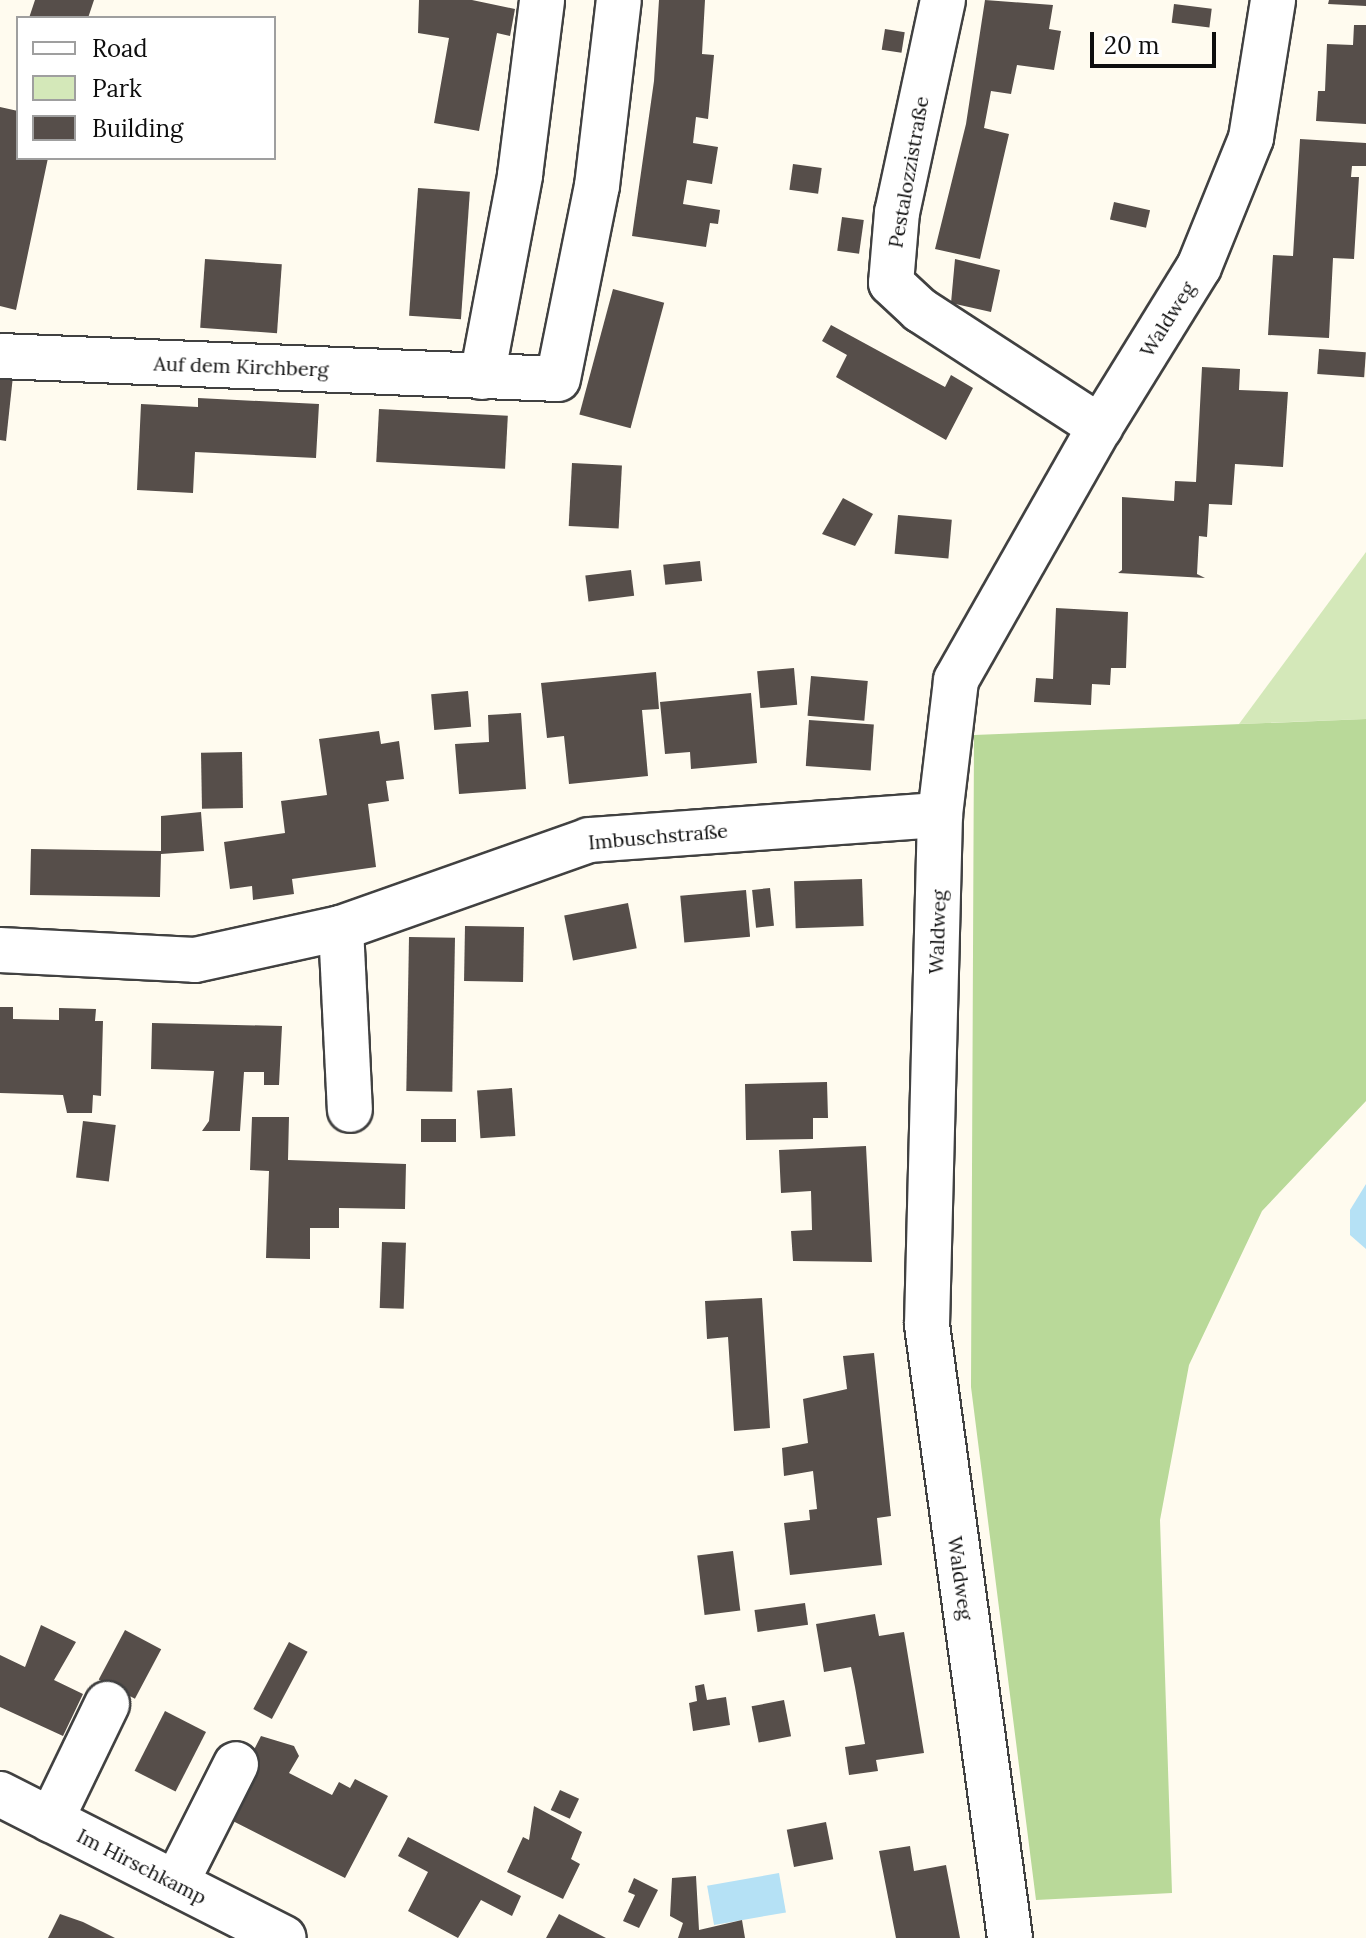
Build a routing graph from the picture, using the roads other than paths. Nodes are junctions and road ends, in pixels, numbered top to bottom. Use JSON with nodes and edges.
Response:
{"nodes":[{"id":1,"x":542,"y":0,"type":"edge"},
{"id":2,"x":619,"y":0,"type":"edge"},
{"id":3,"x":943,"y":0,"type":"edge"},
{"id":4,"x":1273,"y":0,"type":"edge"},
{"id":5,"x":0,"y":356,"type":"edge"},
{"id":6,"x":482,"y":377,"type":"junction"},
{"id":7,"x":1100,"y":427,"type":"junction"},
{"id":8,"x":940,"y":815,"type":"junction"},
{"id":9,"x":341,"y":928,"type":"junction"},
{"id":10,"x":0,"y":950,"type":"edge"},
{"id":11,"x":350,"y":1110,"type":"dead end"},
{"id":12,"x":107,"y":1704,"type":"dead end"},
{"id":13,"x":236,"y":1764,"type":"dead end"},
{"id":14,"x":0,"y":1794,"type":"edge"},
{"id":15,"x":51,"y":1820,"type":"junction"},
{"id":16,"x":176,"y":1883,"type":"junction"},
{"id":17,"x":284,"y":1938,"type":"edge"},
{"id":18,"x":1010,"y":1938,"type":"edge"}],
"edges":[{"from":1,"to":6,"type":"street"},
{"from":2,"to":6,"type":"street","name":"Auf dem Kirchberg"},
{"from":3,"to":7,"type":"street","name":"Pestalozzistraße"},
{"from":4,"to":7,"type":"street","name":"Waldweg"},
{"from":5,"to":6,"type":"street","name":"Auf dem Kirchberg"},
{"from":7,"to":8,"type":"street","name":"Waldweg"},
{"from":8,"to":9,"type":"street","name":"Imbuschstraße"},
{"from":8,"to":18,"type":"street","name":"Waldweg"},
{"from":9,"to":10,"type":"street","name":"Imbuschstraße"},
{"from":9,"to":11,"type":"street"},
{"from":12,"to":15,"type":"street"},
{"from":13,"to":16,"type":"street"},
{"from":14,"to":15,"type":"street","name":"Im Hirschkamp"},
{"from":15,"to":16,"type":"street","name":"Im Hirschkamp"},
{"from":16,"to":17,"type":"street","name":"Im Hirschkamp"}]}
